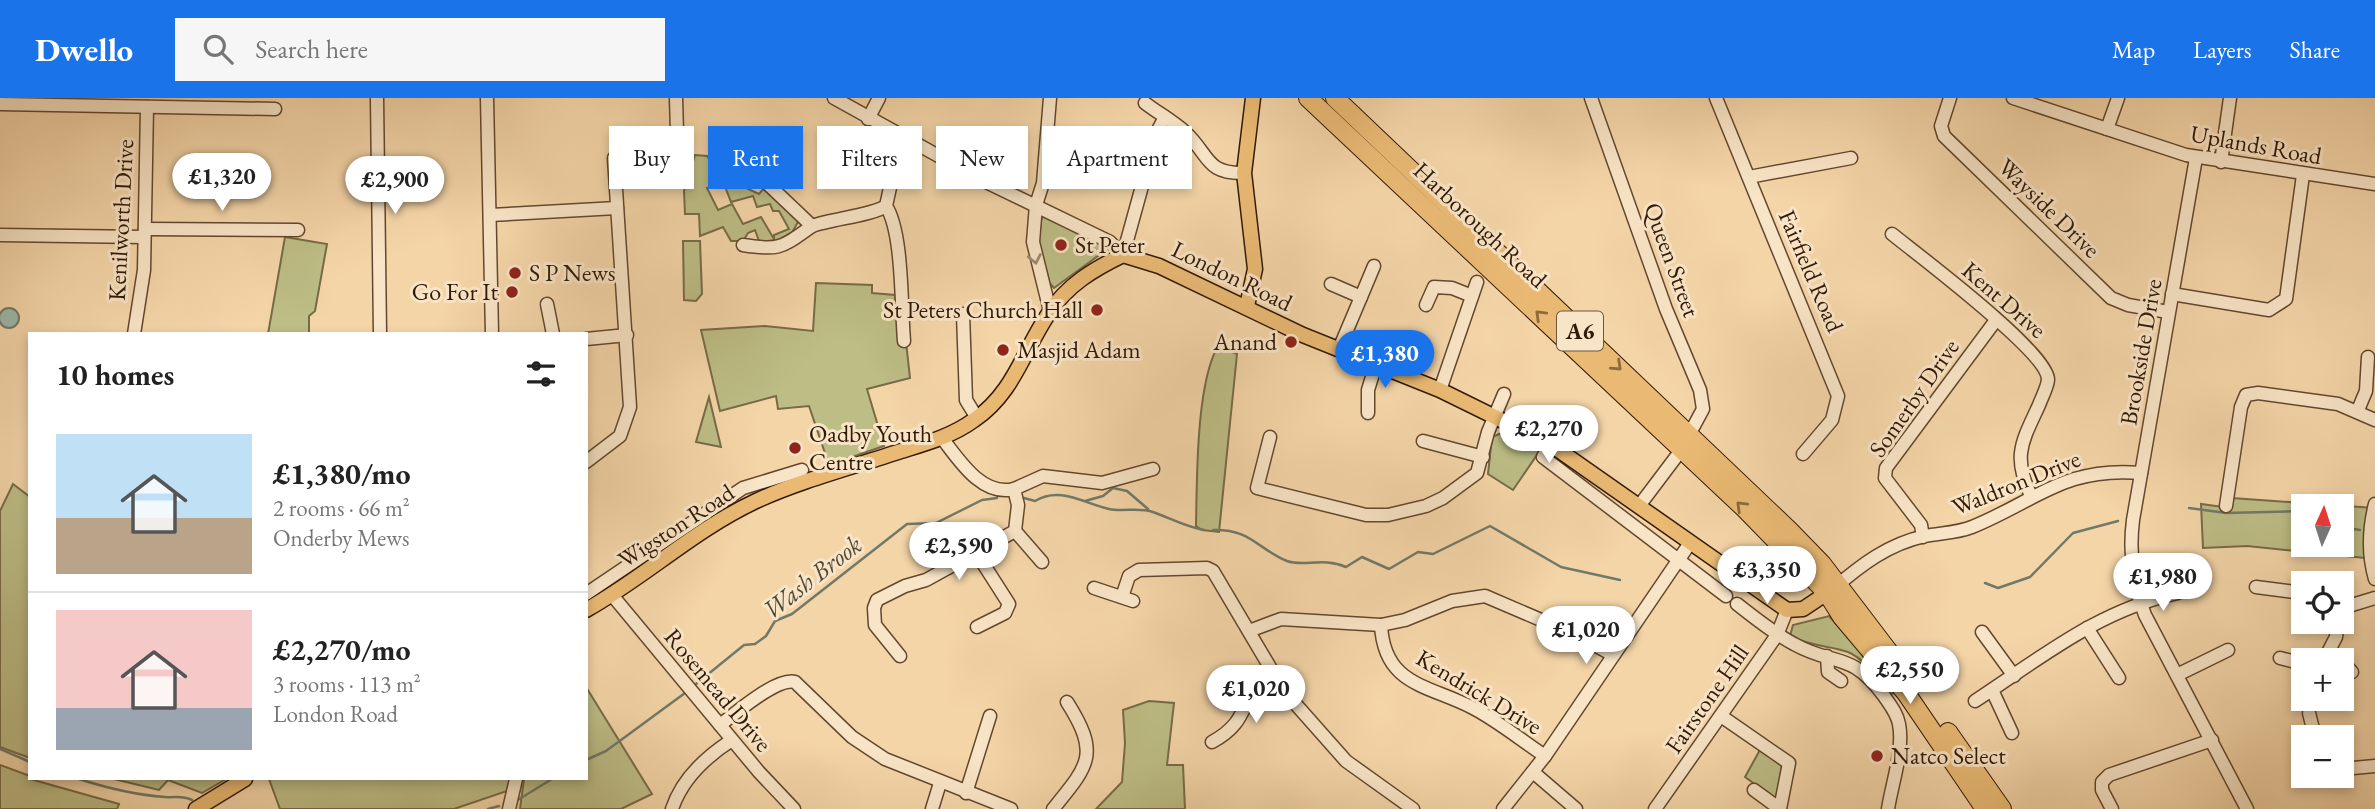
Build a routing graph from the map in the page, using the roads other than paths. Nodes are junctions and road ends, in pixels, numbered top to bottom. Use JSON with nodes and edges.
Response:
{"nodes":[{"id":1,"x":377,"y":98,"type":"edge"},
{"id":2,"x":487,"y":98,"type":"edge"},
{"id":3,"x":676,"y":98,"type":"edge"},
{"id":4,"x":834,"y":98,"type":"edge"},
{"id":5,"x":879,"y":98,"type":"edge"},
{"id":6,"x":1050,"y":98,"type":"edge"},
{"id":7,"x":1253,"y":98,"type":"edge"},
{"id":8,"x":1591,"y":98,"type":"edge"},
{"id":9,"x":1716,"y":98,"type":"edge"},
{"id":10,"x":1950,"y":98,"type":"edge"},
{"id":11,"x":2013,"y":98,"type":"edge"},
{"id":12,"x":2118,"y":98,"type":"edge"},
{"id":13,"x":2230,"y":98,"type":"edge"},
{"id":14,"x":1326,"y":101,"type":"edge"},
{"id":15,"x":259,"y":103,"type":"edge"},
{"id":16,"x":1145,"y":103,"type":"dead end"},
{"id":17,"x":0,"y":104,"type":"edge"},
{"id":18,"x":147,"y":107,"type":"junction"},
{"id":19,"x":275,"y":109,"type":"dead end"},
{"id":20,"x":1165,"y":117,"type":"junction"},
{"id":21,"x":868,"y":119,"type":"junction"},
{"id":22,"x":677,"y":126,"type":"edge"},
{"id":23,"x":881,"y":126,"type":"edge"},
{"id":24,"x":2106,"y":129,"type":"junction"},
{"id":25,"x":922,"y":148,"type":"edge"},
{"id":26,"x":1851,"y":158,"type":"dead end"},
{"id":27,"x":2196,"y":158,"type":"junction"},
{"id":28,"x":2221,"y":162,"type":"junction"},
{"id":29,"x":1244,"y":173,"type":"junction"},
{"id":30,"x":2303,"y":175,"type":"junction"},
{"id":31,"x":1749,"y":177,"type":"junction"},
{"id":32,"x":2375,"y":184,"type":"edge"},
{"id":33,"x":616,"y":189,"type":"edge"},
{"id":34,"x":773,"y":189,"type":"edge"},
{"id":35,"x":890,"y":189,"type":"edge"},
{"id":36,"x":1407,"y":190,"type":"junction"},
{"id":37,"x":1036,"y":205,"type":"junction"},
{"id":38,"x":886,"y":206,"type":"junction"},
{"id":39,"x":617,"y":208,"type":"junction"},
{"id":40,"x":288,"y":215,"type":"dead end"},
{"id":41,"x":490,"y":215,"type":"junction"},
{"id":42,"x":812,"y":226,"type":"junction"},
{"id":43,"x":144,"y":233,"type":"junction"},
{"id":44,"x":0,"y":234,"type":"edge"},
{"id":45,"x":1892,"y":234,"type":"dead end"},
{"id":46,"x":748,"y":241,"type":"dead end"},
{"id":47,"x":1123,"y":255,"type":"junction"},
{"id":48,"x":1374,"y":266,"type":"dead end"},
{"id":49,"x":1477,"y":282,"type":"dead end"},
{"id":50,"x":1331,"y":284,"type":"dead end"},
{"id":51,"x":2172,"y":294,"type":"junction"},
{"id":52,"x":1472,"y":296,"type":"junction"},
{"id":53,"x":1361,"y":298,"type":"junction"},
{"id":54,"x":547,"y":304,"type":"dead end"},
{"id":55,"x":1426,"y":305,"type":"dead end"},
{"id":56,"x":1247,"y":306,"type":"junction"},
{"id":57,"x":1050,"y":312,"type":"junction"},
{"id":58,"x":2168,"y":312,"type":"junction"},
{"id":59,"x":963,"y":314,"type":"dead end"},
{"id":60,"x":1996,"y":320,"type":"junction"},
{"id":61,"x":134,"y":332,"type":"edge"},
{"id":62,"x":380,"y":332,"type":"edge"},
{"id":63,"x":492,"y":332,"type":"edge"},
{"id":64,"x":553,"y":332,"type":"edge"},
{"id":65,"x":627,"y":335,"type":"junction"},
{"id":66,"x":588,"y":339,"type":"edge"},
{"id":67,"x":904,"y":341,"type":"dead end"},
{"id":68,"x":1339,"y":349,"type":"junction"},
{"id":69,"x":2368,"y":357,"type":"dead end"},
{"id":70,"x":1376,"y":364,"type":"junction"},
{"id":71,"x":1440,"y":390,"type":"junction"},
{"id":72,"x":1504,"y":394,"type":"dead end"},
{"id":73,"x":2358,"y":410,"type":"junction"},
{"id":74,"x":1368,"y":412,"type":"dead end"},
{"id":75,"x":1495,"y":416,"type":"junction"},
{"id":76,"x":977,"y":418,"type":"junction"},
{"id":77,"x":2375,"y":420,"type":"edge"},
{"id":78,"x":1270,"y":437,"type":"dead end"},
{"id":79,"x":942,"y":438,"type":"junction"},
{"id":80,"x":1423,"y":441,"type":"dead end"},
{"id":81,"x":1685,"y":442,"type":"junction"},
{"id":82,"x":1550,"y":444,"type":"junction"},
{"id":83,"x":1803,"y":454,"type":"dead end"},
{"id":84,"x":1483,"y":457,"type":"junction"},
{"id":85,"x":588,"y":461,"type":"edge"},
{"id":86,"x":1153,"y":469,"type":"dead end"},
{"id":87,"x":802,"y":470,"type":"dead end"},
{"id":88,"x":2141,"y":472,"type":"junction"},
{"id":89,"x":775,"y":486,"type":"junction"},
{"id":90,"x":1014,"y":489,"type":"junction"},
{"id":91,"x":2031,"y":496,"type":"junction"},
{"id":92,"x":2375,"y":504,"type":"edge"},
{"id":93,"x":1639,"y":506,"type":"junction"},
{"id":94,"x":2227,"y":506,"type":"dead end"},
{"id":95,"x":1015,"y":531,"type":"junction"},
{"id":96,"x":1923,"y":537,"type":"junction"},
{"id":97,"x":1690,"y":543,"type":"junction"},
{"id":98,"x":669,"y":545,"type":"junction"},
{"id":99,"x":977,"y":554,"type":"junction"},
{"id":100,"x":1679,"y":560,"type":"junction"},
{"id":101,"x":1042,"y":562,"type":"dead end"},
{"id":102,"x":2375,"y":579,"type":"edge"},
{"id":103,"x":1094,"y":587,"type":"dead end"},
{"id":104,"x":2256,"y":587,"type":"dead end"},
{"id":105,"x":1832,"y":589,"type":"junction"},
{"id":106,"x":2291,"y":591,"type":"edge"},
{"id":107,"x":588,"y":593,"type":"edge"},
{"id":108,"x":2178,"y":593,"type":"dead end"},
{"id":109,"x":612,"y":596,"type":"junction"},
{"id":110,"x":2375,"y":598,"type":"edge"},
{"id":111,"x":2140,"y":602,"type":"junction"},
{"id":112,"x":2354,"y":604,"type":"edge"},
{"id":113,"x":588,"y":609,"type":"edge"},
{"id":114,"x":1787,"y":610,"type":"junction"},
{"id":115,"x":1381,"y":625,"type":"junction"},
{"id":116,"x":977,"y":627,"type":"dead end"},
{"id":117,"x":2087,"y":628,"type":"junction"},
{"id":118,"x":1249,"y":631,"type":"junction"},
{"id":119,"x":1982,"y":632,"type":"dead end"},
{"id":120,"x":1777,"y":635,"type":"junction"},
{"id":121,"x":2228,"y":650,"type":"dead end"},
{"id":122,"x":1614,"y":655,"type":"junction"},
{"id":123,"x":900,"y":656,"type":"dead end"},
{"id":124,"x":1827,"y":656,"type":"junction"},
{"id":125,"x":2280,"y":658,"type":"dead end"},
{"id":126,"x":2291,"y":661,"type":"edge"},
{"id":127,"x":1271,"y":671,"type":"junction"},
{"id":128,"x":2177,"y":675,"type":"junction"},
{"id":129,"x":2014,"y":676,"type":"junction"},
{"id":130,"x":2119,"y":678,"type":"dead end"},
{"id":131,"x":1841,"y":681,"type":"dead end"},
{"id":132,"x":1992,"y":690,"type":"junction"},
{"id":133,"x":1975,"y":701,"type":"dead end"},
{"id":134,"x":1067,"y":702,"type":"dead end"},
{"id":135,"x":2309,"y":713,"type":"dead end"},
{"id":136,"x":990,"y":716,"type":"dead end"},
{"id":137,"x":1721,"y":716,"type":"junction"},
{"id":138,"x":720,"y":725,"type":"junction"},
{"id":139,"x":2312,"y":725,"type":"edge"},
{"id":140,"x":2012,"y":733,"type":"dead end"},
{"id":141,"x":732,"y":740,"type":"junction"},
{"id":142,"x":2213,"y":740,"type":"junction"},
{"id":143,"x":1212,"y":742,"type":"dead end"},
{"id":144,"x":1545,"y":756,"type":"junction"},
{"id":145,"x":2375,"y":766,"type":"edge"},
{"id":146,"x":2354,"y":768,"type":"edge"},
{"id":147,"x":1533,"y":772,"type":"junction"},
{"id":148,"x":243,"y":780,"type":"edge"},
{"id":149,"x":940,"y":783,"type":"junction"},
{"id":150,"x":515,"y":784,"type":"edge"},
{"id":151,"x":1754,"y":790,"type":"dead end"},
{"id":152,"x":966,"y":793,"type":"junction"},
{"id":153,"x":510,"y":808,"type":"edge"},
{"id":154,"x":196,"y":809,"type":"edge"},
{"id":155,"x":672,"y":809,"type":"edge"},
{"id":156,"x":794,"y":809,"type":"edge"},
{"id":157,"x":932,"y":809,"type":"edge"},
{"id":158,"x":1011,"y":809,"type":"edge"},
{"id":159,"x":1052,"y":809,"type":"edge"},
{"id":160,"x":1413,"y":809,"type":"edge"},
{"id":161,"x":1503,"y":809,"type":"edge"},
{"id":162,"x":1576,"y":809,"type":"edge"},
{"id":163,"x":1655,"y":809,"type":"edge"},
{"id":164,"x":1780,"y":809,"type":"edge"},
{"id":165,"x":1888,"y":809,"type":"edge"},
{"id":166,"x":1985,"y":809,"type":"edge"},
{"id":167,"x":2002,"y":809,"type":"edge"},
{"id":168,"x":2112,"y":809,"type":"edge"},
{"id":169,"x":2247,"y":809,"type":"edge"}],
"edges":[{"from":1,"to":62,"type":"street"},
{"from":2,"to":41,"type":"street"},
{"from":3,"to":22,"type":"street"},
{"from":4,"to":21,"type":"street"},
{"from":5,"to":21,"type":"street"},
{"from":6,"to":37,"type":"street"},
{"from":7,"to":29,"type":"main road"},
{"from":8,"to":81,"type":"street","name":"Queen Street"},
{"from":9,"to":31,"type":"street","name":"Fairfield Road"},
{"from":10,"to":58,"type":"street","name":"Wayside Drive"},
{"from":11,"to":24,"type":"street","name":"Uplands Road"},
{"from":12,"to":24,"type":"street"},
{"from":13,"to":28,"type":"street"},
{"from":14,"to":36,"type":"highway","name":"Harborough Road","number":"A6"},
{"from":14,"to":36,"type":"highway","number":"A6"},
{"from":14,"to":81,"type":"highway","name":"Harborough Road","number":"A6","one_way":true},
{"from":15,"to":18,"type":"street"},
{"from":15,"to":19,"type":"street"},
{"from":16,"to":20,"type":"street"},
{"from":17,"to":18,"type":"street"},
{"from":18,"to":43,"type":"street","name":"Kenilworth Drive"},
{"from":20,"to":29,"type":"street"},
{"from":20,"to":47,"type":"street"},
{"from":21,"to":23,"type":"street"},
{"from":24,"to":27,"type":"street","name":"Uplands Road"},
{"from":25,"to":37,"type":"street"},
{"from":26,"to":31,"type":"street"},
{"from":27,"to":28,"type":"street","name":"Uplands Road"},
{"from":27,"to":51,"type":"street","name":"Brookside Drive"},
{"from":28,"to":30,"type":"street","name":"Uplands Road"},
{"from":29,"to":56,"type":"main road"},
{"from":30,"to":32,"type":"street","name":"Uplands Road"},
{"from":30,"to":51,"type":"street"},
{"from":31,"to":83,"type":"street","name":"Fairfield Road"},
{"from":33,"to":39,"type":"street"},
{"from":34,"to":42,"type":"street"},
{"from":35,"to":38,"type":"street"},
{"from":81,"to":36,"type":"highway","name":"Harborough Road","number":"A6","one_way":true},
{"from":37,"to":47,"type":"street"},
{"from":37,"to":57,"type":"street","one_way":true},
{"from":38,"to":42,"type":"street"},
{"from":38,"to":67,"type":"street"},
{"from":39,"to":41,"type":"street"},
{"from":39,"to":65,"type":"street"},
{"from":40,"to":43,"type":"street"},
{"from":41,"to":63,"type":"street"},
{"from":42,"to":46,"type":"street"},
{"from":43,"to":44,"type":"street"},
{"from":43,"to":61,"type":"street","name":"Kenilworth Drive"},
{"from":45,"to":60,"type":"street","name":"Kent Drive"},
{"from":47,"to":56,"type":"main road","name":"London Road"},
{"from":47,"to":57,"type":"main road","name":"Wigston Road"},
{"from":48,"to":53,"type":"street"},
{"from":49,"to":52,"type":"street"},
{"from":50,"to":53,"type":"street"},
{"from":51,"to":58,"type":"street","name":"Brookside Drive"},
{"from":52,"to":55,"type":"street"},
{"from":52,"to":71,"type":"street"},
{"from":53,"to":68,"type":"street"},
{"from":54,"to":64,"type":"street"},
{"from":56,"to":68,"type":"main road","name":"London Road"},
{"from":57,"to":76,"type":"main road","name":"Wigston Road"},
{"from":58,"to":88,"type":"street","name":"Brookside Drive"},
{"from":59,"to":76,"type":"street"},
{"from":60,"to":91,"type":"street","name":"Kent Drive"},
{"from":60,"to":96,"type":"street","name":"Somerby Drive"},
{"from":65,"to":66,"type":"street"},
{"from":65,"to":85,"type":"street"},
{"from":68,"to":70,"type":"main road","name":"London Road"},
{"from":69,"to":73,"type":"street"},
{"from":70,"to":71,"type":"main road","name":"London Road"},
{"from":70,"to":74,"type":"street"},
{"from":71,"to":75,"type":"main road","name":"London Road"},
{"from":72,"to":75,"type":"street"},
{"from":73,"to":77,"type":"street"},
{"from":73,"to":94,"type":"street"},
{"from":75,"to":82,"type":"main road","name":"London Road"},
{"from":75,"to":84,"type":"street"},
{"from":76,"to":79,"type":"main road","name":"Wigston Road"},
{"from":78,"to":84,"type":"street"},
{"from":79,"to":89,"type":"main road","name":"Wigston Road"},
{"from":79,"to":90,"type":"street"},
{"from":80,"to":84,"type":"street"},
{"from":81,"to":93,"type":"street","name":"Queen Street"},
{"from":105,"to":81,"type":"highway","name":"Harborough Road","number":"A6","one_way":true},
{"from":81,"to":105,"type":"highway","name":"Harborough Road","number":"A6"},
{"from":82,"to":93,"type":"main road","name":"London Road"},
{"from":82,"to":100,"type":"street"},
{"from":86,"to":90,"type":"street"},
{"from":87,"to":89,"type":"street","name":"Wigston Road"},
{"from":88,"to":91,"type":"street","name":"Waldron Drive"},
{"from":88,"to":111,"type":"street","name":"Brookside Drive"},
{"from":89,"to":98,"type":"main road","name":"Wigston Road"},
{"from":90,"to":95,"type":"street"},
{"from":91,"to":96,"type":"street","name":"Waldron Drive"},
{"from":92,"to":102,"type":"street"},
{"from":93,"to":97,"type":"main road","name":"London Road"},
{"from":95,"to":99,"type":"street"},
{"from":95,"to":101,"type":"street"},
{"from":96,"to":105,"type":"street","name":"Waldron Drive"},
{"from":97,"to":100,"type":"street"},
{"from":97,"to":114,"type":"main road","name":"London Road"},
{"from":98,"to":107,"type":"street","name":"Wigston Road"},
{"from":98,"to":109,"type":"main road","name":"Wigston Road"},
{"from":99,"to":116,"type":"street"},
{"from":99,"to":123,"type":"street"},
{"from":100,"to":120,"type":"street"},
{"from":100,"to":122,"type":"street"},
{"from":103,"to":118,"type":"street"},
{"from":104,"to":106,"type":"street"},
{"from":105,"to":114,"type":"main road"},
{"from":105,"to":166,"type":"highway","number":"A6"},
{"from":105,"to":167,"type":"highway","number":"A6"},
{"from":108,"to":111,"type":"street"},
{"from":109,"to":113,"type":"main road","name":"Wigston Road"},
{"from":109,"to":138,"type":"street","name":"Rosemead Drive"},
{"from":110,"to":112,"type":"street"},
{"from":111,"to":117,"type":"street"},
{"from":111,"to":128,"type":"street","name":"Brookside Drive"},
{"from":114,"to":120,"type":"street","name":"Fairstone Hill"},
{"from":115,"to":118,"type":"street"},
{"from":115,"to":122,"type":"street"},
{"from":115,"to":144,"type":"street","name":"Kendrick Drive"},
{"from":117,"to":129,"type":"street"},
{"from":117,"to":130,"type":"street"},
{"from":118,"to":127,"type":"street"},
{"from":119,"to":129,"type":"street"},
{"from":120,"to":124,"type":"street"},
{"from":120,"to":137,"type":"street","name":"Fairstone Hill"},
{"from":121,"to":128,"type":"street"},
{"from":122,"to":144,"type":"street"},
{"from":124,"to":131,"type":"street"},
{"from":124,"to":165,"type":"street"},
{"from":125,"to":126,"type":"street"},
{"from":127,"to":143,"type":"street"},
{"from":127,"to":160,"type":"street"},
{"from":128,"to":142,"type":"street","name":"Brookside Drive"},
{"from":129,"to":132,"type":"street"},
{"from":132,"to":133,"type":"street"},
{"from":132,"to":140,"type":"street"},
{"from":134,"to":159,"type":"street"},
{"from":135,"to":139,"type":"street"},
{"from":136,"to":152,"type":"street"},
{"from":137,"to":163,"type":"street","name":"Fairstone Hill"},
{"from":137,"to":164,"type":"street"},
{"from":138,"to":141,"type":"street","name":"Rosemead Drive"},
{"from":138,"to":149,"type":"street"},
{"from":141,"to":155,"type":"street"},
{"from":141,"to":156,"type":"street","name":"Rosemead Drive"},
{"from":142,"to":168,"type":"street"},
{"from":142,"to":169,"type":"street","name":"Brookside Drive"},
{"from":144,"to":147,"type":"street"},
{"from":145,"to":146,"type":"street"},
{"from":147,"to":161,"type":"street"},
{"from":147,"to":162,"type":"street"},
{"from":148,"to":154,"type":"main road"},
{"from":149,"to":152,"type":"street"},
{"from":149,"to":157,"type":"street"},
{"from":150,"to":153,"type":"street"},
{"from":151,"to":164,"type":"street"},
{"from":152,"to":158,"type":"street"}]}
